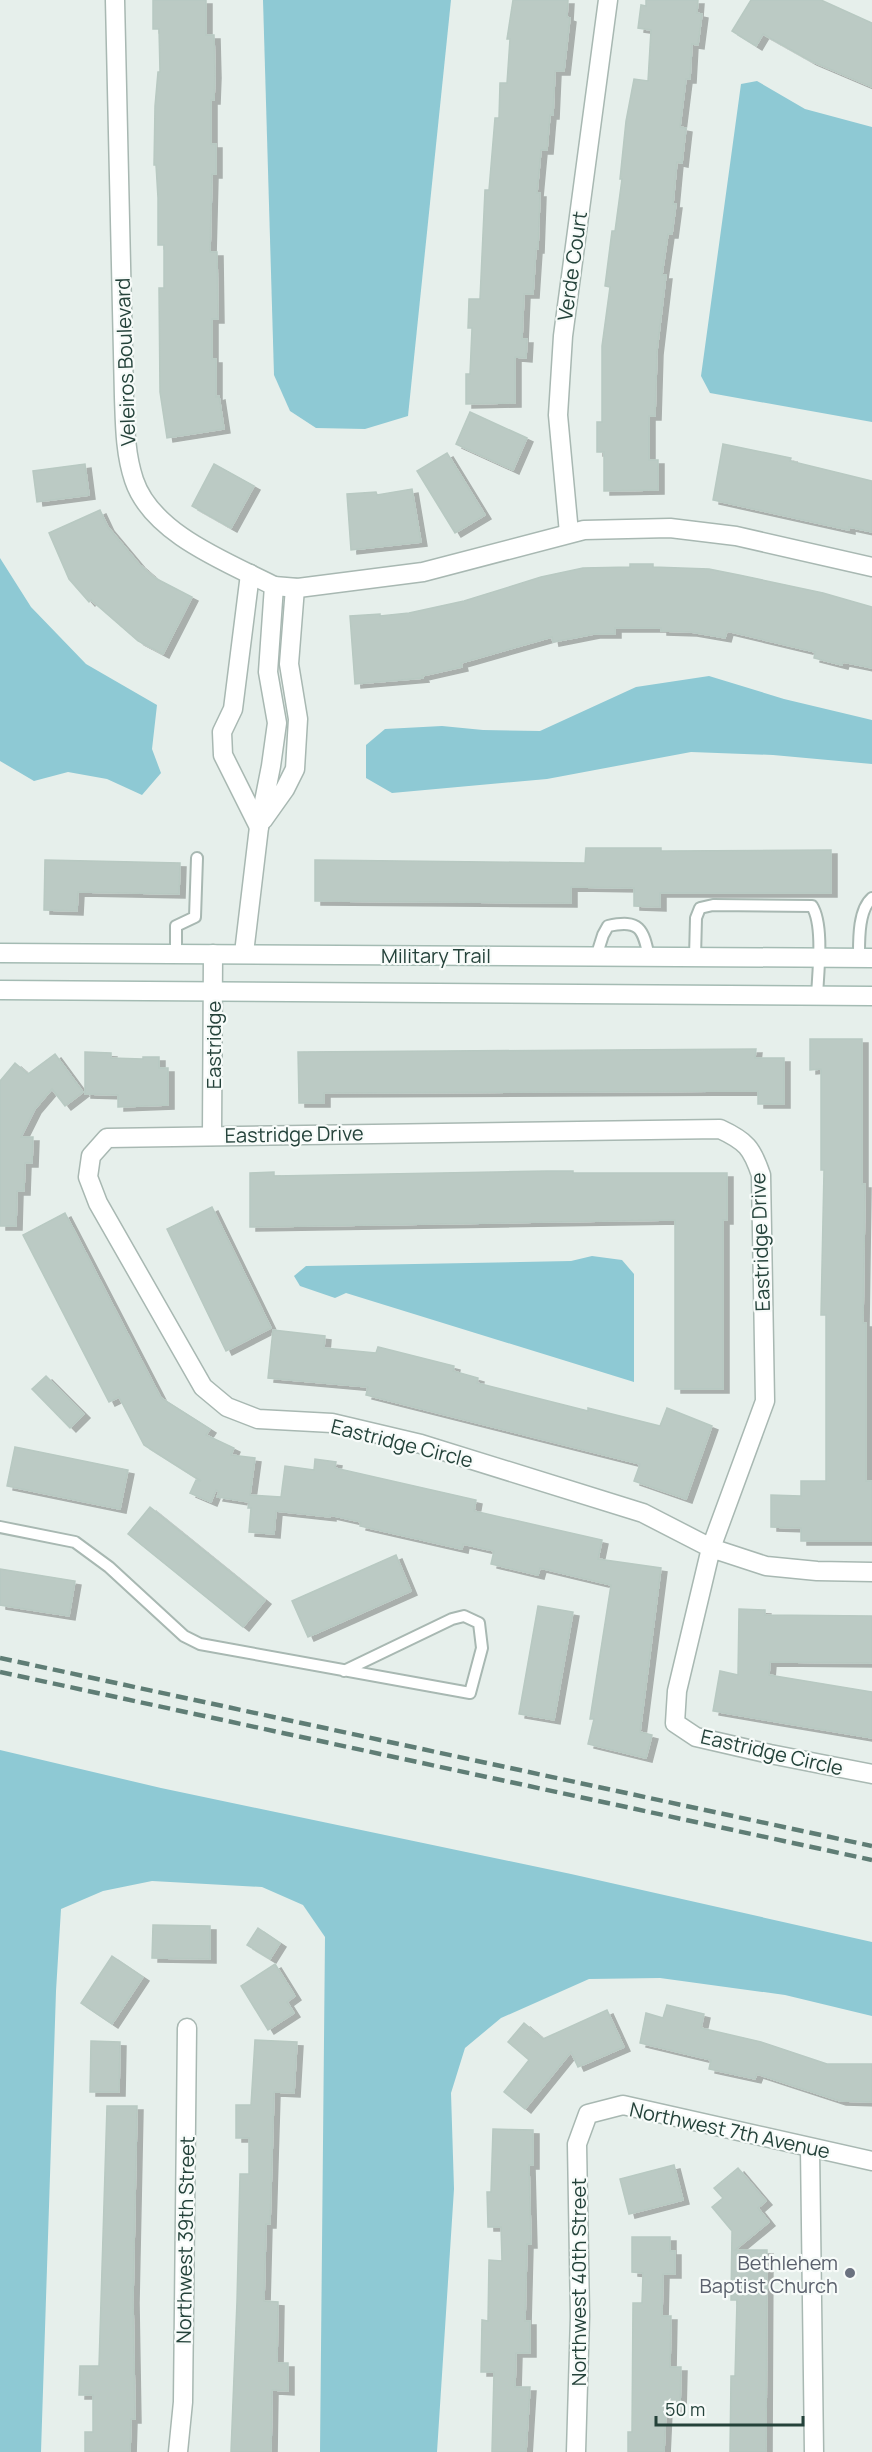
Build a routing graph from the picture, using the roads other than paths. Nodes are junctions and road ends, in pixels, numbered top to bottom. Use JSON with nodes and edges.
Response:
{"nodes":[{"id":1,"x":115,"y":0,"type":"edge"},
{"id":2,"x":608,"y":0,"type":"edge"},
{"id":3,"x":568,"y":534,"type":"junction"},
{"id":4,"x":872,"y":567,"type":"edge"},
{"id":5,"x":250,"y":574,"type":"junction"},
{"id":6,"x":274,"y":586,"type":"junction"},
{"id":7,"x":295,"y":588,"type":"junction"},
{"id":8,"x":259,"y":827,"type":"junction"},
{"id":9,"x":197,"y":858,"type":"dead end"},
{"id":10,"x":872,"y":898,"type":"edge"},
{"id":11,"x":0,"y":953,"type":"edge"},
{"id":12,"x":244,"y":953,"type":"junction"},
{"id":13,"x":176,"y":954,"type":"junction"},
{"id":14,"x":213,"y":954,"type":"junction"},
{"id":15,"x":596,"y":957,"type":"junction"},
{"id":16,"x":649,"y":957,"type":"junction"},
{"id":17,"x":695,"y":957,"type":"junction"},
{"id":18,"x":818,"y":958,"type":"junction"},
{"id":19,"x":866,"y":958,"type":"edge"},
{"id":20,"x":0,"y":990,"type":"edge"},
{"id":21,"x":213,"y":992,"type":"junction"},
{"id":22,"x":818,"y":996,"type":"junction"},
{"id":23,"x":872,"y":996,"type":"edge"},
{"id":24,"x":212,"y":1136,"type":"junction"},
{"id":25,"x":0,"y":1527,"type":"edge"},
{"id":26,"x":711,"y":1548,"type":"junction"},
{"id":27,"x":872,"y":1572,"type":"edge"},
{"id":28,"x":344,"y":1671,"type":"junction"},
{"id":29,"x":675,"y":1723,"type":"joint"},
{"id":30,"x":872,"y":1774,"type":"edge"},
{"id":31,"x":187,"y":2028,"type":"dead end"},
{"id":32,"x":588,"y":2114,"type":"joint"},
{"id":33,"x":810,"y":2148,"type":"junction"},
{"id":34,"x":872,"y":2161,"type":"edge"},
{"id":35,"x":178,"y":2452,"type":"edge"},
{"id":36,"x":576,"y":2452,"type":"edge"},
{"id":37,"x":814,"y":2452,"type":"edge"}],
"edges":[{"from":1,"to":5,"type":"street","name":"Veleiros Boulevard"},
{"from":2,"to":3,"type":"street","name":"Verde Court"},
{"from":3,"to":4,"type":"street"},
{"from":3,"to":7,"type":"street"},
{"from":5,"to":6,"type":"street","name":"Veleiros Boulevard"},
{"from":5,"to":8,"type":"street"},
{"from":6,"to":7,"type":"street"},
{"from":6,"to":8,"type":"street"},
{"from":7,"to":8,"type":"street"},
{"from":8,"to":12,"type":"street"},
{"from":9,"to":13,"type":"lane"},
{"from":10,"to":19,"type":"lane"},
{"from":11,"to":13,"type":"street","name":"Military Trail"},
{"from":12,"to":14,"type":"street","name":"Military Trail"},
{"from":12,"to":15,"type":"street","name":"Military Trail"},
{"from":13,"to":14,"type":"street","name":"Military Trail"},
{"from":14,"to":21,"type":"street","name":"Eastridge"},
{"from":15,"to":16,"type":"street","name":"Military Trail"},
{"from":15,"to":16,"type":"lane"},
{"from":16,"to":17,"type":"street","name":"Military Trail"},
{"from":17,"to":18,"type":"street","name":"Military Trail"},
{"from":17,"to":18,"type":"lane"},
{"from":18,"to":19,"type":"street","name":"Military Trail"},
{"from":18,"to":22,"type":"lane"},
{"from":20,"to":21,"type":"street","name":"Military Trail"},
{"from":21,"to":22,"type":"street","name":"Military Trail"},
{"from":21,"to":24,"type":"street","name":"Eastridge"},
{"from":22,"to":23,"type":"street","name":"Military Trail"},
{"from":24,"to":26,"type":"street","name":"Eastridge Circle"},
{"from":24,"to":26,"type":"street","name":"Eastridge Drive"},
{"from":25,"to":28,"type":"lane"},
{"from":26,"to":27,"type":"street","name":"Eastridge Circle"},
{"from":26,"to":29,"type":"street","name":"Eastridge Drive"},
{"from":28,"to":28,"type":"lane"},
{"from":29,"to":30,"type":"street","name":"Eastridge Circle"},
{"from":31,"to":35,"type":"street","name":"Northwest 39th Street"},
{"from":32,"to":33,"type":"street","name":"Northwest 7th Avenue"},
{"from":32,"to":36,"type":"street","name":"Northwest 40th Street"},
{"from":33,"to":34,"type":"street","name":"Northwest 7th Avenue"},
{"from":33,"to":37,"type":"street"}]}
